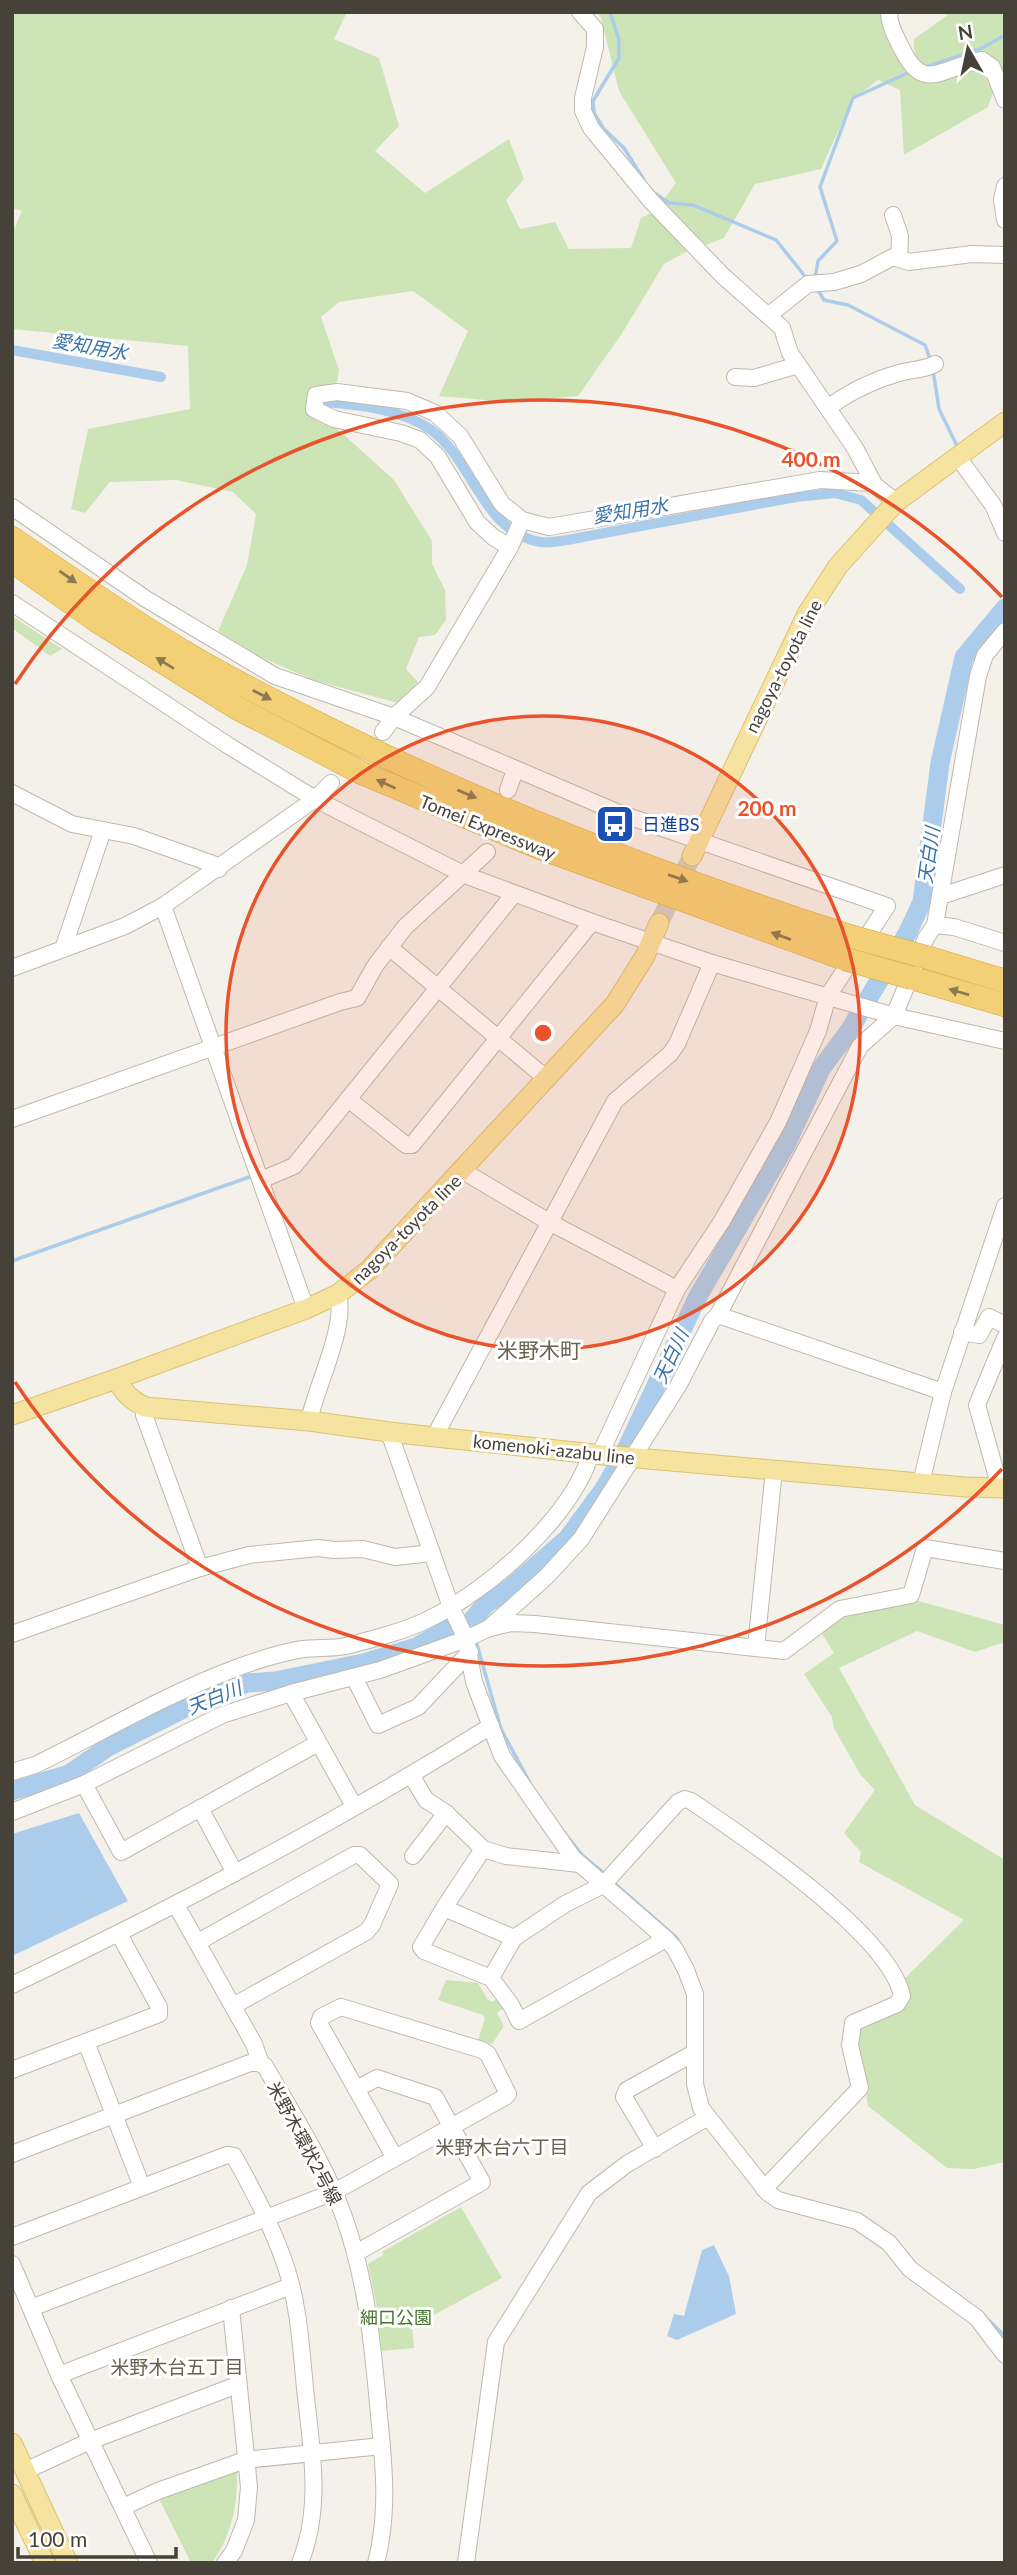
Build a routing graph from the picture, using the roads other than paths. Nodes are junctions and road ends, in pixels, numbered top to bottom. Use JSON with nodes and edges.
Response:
{"nodes":[{"id":1,"x":580,"y":12,"type":"edge"},
{"id":2,"x":888,"y":12,"type":"edge"},
{"id":3,"x":1005,"y":100,"type":"edge"},
{"id":4,"x":1005,"y":186,"type":"edge"},
{"id":5,"x":893,"y":215,"type":"dead end"},
{"id":6,"x":1005,"y":220,"type":"edge"},
{"id":7,"x":1005,"y":255,"type":"edge"},
{"id":8,"x":899,"y":258,"type":"junction"},
{"id":9,"x":769,"y":315,"type":"junction"},
{"id":10,"x":798,"y":365,"type":"junction"},
{"id":11,"x":935,"y":365,"type":"dead end"},
{"id":12,"x":735,"y":377,"type":"dead end"},
{"id":13,"x":828,"y":407,"type":"junction"},
{"id":14,"x":1005,"y":422,"type":"edge"},
{"id":15,"x":957,"y":457,"type":"junction"},
{"id":16,"x":872,"y":483,"type":"junction"},
{"id":17,"x":894,"y":504,"type":"junction"},
{"id":18,"x":12,"y":507,"type":"edge"},
{"id":19,"x":522,"y":520,"type":"junction"},
{"id":20,"x":1005,"y":533,"type":"edge"},
{"id":21,"x":12,"y":538,"type":"edge"},
{"id":22,"x":510,"y":547,"type":"junction"},
{"id":23,"x":12,"y":561,"type":"edge"},
{"id":24,"x":12,"y":603,"type":"edge"},
{"id":25,"x":1005,"y":631,"type":"edge"},
{"id":26,"x":394,"y":717,"type":"junction"},
{"id":27,"x":383,"y":732,"type":"dead end"},
{"id":28,"x":515,"y":770,"type":"junction"},
{"id":29,"x":331,"y":783,"type":"dead end"},
{"id":30,"x":508,"y":790,"type":"dead end"},
{"id":31,"x":12,"y":793,"type":"edge"},
{"id":32,"x":315,"y":799,"type":"junction"},
{"id":33,"x":103,"y":830,"type":"junction"},
{"id":34,"x":695,"y":847,"type":"junction"},
{"id":35,"x":487,"y":852,"type":"dead end"},
{"id":36,"x":219,"y":869,"type":"junction"},
{"id":37,"x":465,"y":874,"type":"junction"},
{"id":38,"x":1005,"y":875,"type":"edge"},
{"id":39,"x":514,"y":894,"type":"junction"},
{"id":40,"x":941,"y":895,"type":"junction"},
{"id":41,"x":163,"y":906,"type":"junction"},
{"id":42,"x":592,"y":922,"type":"junction"},
{"id":43,"x":659,"y":923,"type":"tunnel mouth"},
{"id":44,"x":935,"y":925,"type":"junction"},
{"id":45,"x":650,"y":943,"type":"junction"},
{"id":46,"x":1005,"y":943,"type":"edge"},
{"id":47,"x":390,"y":947,"type":"junction"},
{"id":48,"x":63,"y":949,"type":"junction"},
{"id":49,"x":712,"y":963,"type":"junction"},
{"id":50,"x":12,"y":968,"type":"edge"},
{"id":51,"x":1005,"y":981,"type":"edge"},
{"id":52,"x":439,"y":988,"type":"junction"},
{"id":53,"x":828,"y":996,"type":"junction"},
{"id":54,"x":1005,"y":1005,"type":"edge"},
{"id":55,"x":889,"y":1014,"type":"junction"},
{"id":56,"x":501,"y":1038,"type":"junction"},
{"id":57,"x":1005,"y":1041,"type":"edge"},
{"id":58,"x":213,"y":1048,"type":"junction"},
{"id":59,"x":547,"y":1079,"type":"junction"},
{"id":60,"x":348,"y":1099,"type":"junction"},
{"id":61,"x":12,"y":1119,"type":"edge"},
{"id":62,"x":463,"y":1171,"type":"junction"},
{"id":63,"x":261,"y":1180,"type":"junction"},
{"id":64,"x":1005,"y":1206,"type":"edge"},
{"id":65,"x":549,"y":1222,"type":"junction"},
{"id":66,"x":677,"y":1289,"type":"junction"},
{"id":67,"x":338,"y":1294,"type":"junction"},
{"id":68,"x":306,"y":1309,"type":"junction"},
{"id":69,"x":718,"y":1315,"type":"junction"},
{"id":70,"x":1005,"y":1325,"type":"edge"},
{"id":71,"x":962,"y":1332,"type":"junction"},
{"id":72,"x":1005,"y":1338,"type":"edge"},
{"id":73,"x":116,"y":1380,"type":"junction"},
{"id":74,"x":943,"y":1392,"type":"junction"},
{"id":75,"x":145,"y":1407,"type":"junction"},
{"id":76,"x":12,"y":1415,"type":"edge"},
{"id":77,"x":309,"y":1421,"type":"junction"},
{"id":78,"x":389,"y":1432,"type":"junction"},
{"id":79,"x":437,"y":1437,"type":"junction"},
{"id":80,"x":598,"y":1454,"type":"junction"},
{"id":81,"x":632,"y":1457,"type":"junction"},
{"id":82,"x":774,"y":1470,"type":"junction"},
{"id":83,"x":922,"y":1483,"type":"junction"},
{"id":84,"x":1002,"y":1488,"type":"edge"},
{"id":85,"x":432,"y":1552,"type":"junction"},
{"id":86,"x":1005,"y":1561,"type":"edge"},
{"id":87,"x":200,"y":1568,"type":"junction"},
{"id":88,"x":451,"y":1607,"type":"junction"},
{"id":89,"x":489,"y":1628,"type":"junction"},
{"id":90,"x":12,"y":1634,"type":"edge"},
{"id":91,"x":468,"y":1646,"type":"junction"},
{"id":92,"x":756,"y":1647,"type":"junction"},
{"id":93,"x":354,"y":1677,"type":"junction"},
{"id":94,"x":291,"y":1693,"type":"junction"},
{"id":95,"x":491,"y":1726,"type":"junction"},
{"id":96,"x":318,"y":1743,"type":"junction"},
{"id":97,"x":12,"y":1772,"type":"edge"},
{"id":98,"x":411,"y":1775,"type":"junction"},
{"id":99,"x":84,"y":1784,"type":"junction"},
{"id":100,"x":354,"y":1806,"type":"junction"},
{"id":101,"x":200,"y":1808,"type":"junction"},
{"id":102,"x":12,"y":1812,"type":"edge"},
{"id":103,"x":446,"y":1813,"type":"junction"},
{"id":104,"x":483,"y":1849,"type":"junction"},
{"id":105,"x":413,"y":1856,"type":"dead end"},
{"id":106,"x":580,"y":1864,"type":"junction"},
{"id":107,"x":235,"y":1873,"type":"junction"},
{"id":108,"x":603,"y":1885,"type":"junction"},
{"id":109,"x":176,"y":1905,"type":"junction"},
{"id":110,"x":444,"y":1908,"type":"junction"},
{"id":111,"x":118,"y":1934,"type":"junction"},
{"id":112,"x":514,"y":1938,"type":"junction"},
{"id":113,"x":666,"y":1939,"type":"junction"},
{"id":114,"x":198,"y":1942,"type":"junction"},
{"id":115,"x":491,"y":1978,"type":"junction"},
{"id":116,"x":12,"y":1985,"type":"edge"},
{"id":117,"x":233,"y":2006,"type":"junction"},
{"id":118,"x":86,"y":2042,"type":"junction"},
{"id":119,"x":694,"y":2053,"type":"junction"},
{"id":120,"x":261,"y":2064,"type":"junction"},
{"id":121,"x":12,"y":2070,"type":"edge"},
{"id":122,"x":356,"y":2089,"type":"junction"},
{"id":123,"x":114,"y":2114,"type":"junction"},
{"id":124,"x":708,"y":2118,"type":"junction"},
{"id":125,"x":452,"y":2126,"type":"junction"},
{"id":126,"x":654,"y":2149,"type":"junction"},
{"id":127,"x":12,"y":2154,"type":"edge"},
{"id":128,"x":395,"y":2158,"type":"junction"},
{"id":129,"x":142,"y":2187,"type":"junction"},
{"id":130,"x":764,"y":2189,"type":"junction"},
{"id":131,"x":334,"y":2192,"type":"junction"},
{"id":132,"x":267,"y":2217,"type":"junction"},
{"id":133,"x":12,"y":2237,"type":"edge"},
{"id":134,"x":356,"y":2253,"type":"junction"},
{"id":135,"x":12,"y":2264,"type":"edge"},
{"id":136,"x":291,"y":2286,"type":"junction"},
{"id":137,"x":31,"y":2308,"type":"junction"},
{"id":138,"x":231,"y":2308,"type":"junction"},
{"id":139,"x":1005,"y":2355,"type":"edge"},
{"id":140,"x":59,"y":2375,"type":"junction"},
{"id":141,"x":237,"y":2385,"type":"junction"},
{"id":142,"x":90,"y":2441,"type":"junction"},
{"id":143,"x":12,"y":2443,"type":"edge"},
{"id":144,"x":382,"y":2446,"type":"junction"},
{"id":145,"x":312,"y":2453,"type":"junction"},
{"id":146,"x":245,"y":2460,"type":"junction"},
{"id":147,"x":25,"y":2471,"type":"junction"},
{"id":148,"x":12,"y":2494,"type":"edge"},
{"id":149,"x":122,"y":2507,"type":"junction"},
{"id":150,"x":45,"y":2563,"type":"edge"},
{"id":151,"x":68,"y":2563,"type":"edge"},
{"id":152,"x":149,"y":2563,"type":"edge"},
{"id":153,"x":226,"y":2563,"type":"edge"},
{"id":154,"x":300,"y":2563,"type":"edge"},
{"id":155,"x":376,"y":2563,"type":"edge"},
{"id":156,"x":466,"y":2563,"type":"edge"}],
"edges":[{"from":1,"to":9,"type":"street"},
{"from":2,"to":3,"type":"street"},
{"from":4,"to":6,"type":"street"},
{"from":5,"to":8,"type":"street"},
{"from":7,"to":8,"type":"street"},
{"from":8,"to":9,"type":"street"},
{"from":9,"to":10,"type":"street"},
{"from":10,"to":12,"type":"street"},
{"from":10,"to":13,"type":"street"},
{"from":11,"to":13,"type":"street"},
{"from":13,"to":16,"type":"street"},
{"from":14,"to":15,"type":"main road","name":"nagoya-toyota line"},
{"from":15,"to":17,"type":"main road","name":"nagoya-toyota line"},
{"from":15,"to":20,"type":"street"},
{"from":16,"to":17,"type":"street"},
{"from":16,"to":19,"type":"street"},
{"from":17,"to":34,"type":"main road","name":"nagoya-toyota line"},
{"from":18,"to":26,"type":"street"},
{"from":19,"to":22,"type":"street"},
{"from":19,"to":22,"type":"street"},
{"from":21,"to":51,"type":"highway","name":"Tomei Expressway","one_way":true,"bridge":true},
{"from":22,"to":26,"type":"street"},
{"from":54,"to":23,"type":"highway","name":"Tomei Expressway","one_way":true,"bridge":true},
{"from":24,"to":32,"type":"street"},
{"from":25,"to":40,"type":"street"},
{"from":26,"to":27,"type":"street"},
{"from":26,"to":28,"type":"street"},
{"from":28,"to":30,"type":"street"},
{"from":28,"to":34,"type":"street"},
{"from":29,"to":32,"type":"street"},
{"from":31,"to":33,"type":"street"},
{"from":32,"to":36,"type":"street"},
{"from":32,"to":37,"type":"street"},
{"from":33,"to":36,"type":"street"},
{"from":33,"to":48,"type":"street"},
{"from":34,"to":53,"type":"street"},
{"from":35,"to":37,"type":"street"},
{"from":36,"to":41,"type":"street"},
{"from":37,"to":39,"type":"street"},
{"from":37,"to":47,"type":"street"},
{"from":38,"to":40,"type":"street"},
{"from":39,"to":42,"type":"street"},
{"from":39,"to":52,"type":"street"},
{"from":40,"to":44,"type":"street"},
{"from":41,"to":48,"type":"street"},
{"from":41,"to":58,"type":"street"},
{"from":42,"to":45,"type":"street"},
{"from":42,"to":56,"type":"street"},
{"from":43,"to":45,"type":"main road","name":"nagoya-toyota line"},
{"from":44,"to":46,"type":"street"},
{"from":44,"to":55,"type":"street"},
{"from":45,"to":49,"type":"street"},
{"from":45,"to":59,"type":"main road","name":"nagoya-toyota line"},
{"from":47,"to":52,"type":"street"},
{"from":47,"to":58,"type":"street"},
{"from":48,"to":50,"type":"street"},
{"from":49,"to":53,"type":"street"},
{"from":49,"to":65,"type":"street"},
{"from":52,"to":56,"type":"street"},
{"from":52,"to":60,"type":"street"},
{"from":53,"to":55,"type":"street"},
{"from":53,"to":66,"type":"street"},
{"from":55,"to":57,"type":"street"},
{"from":55,"to":69,"type":"street"},
{"from":56,"to":59,"type":"street"},
{"from":56,"to":60,"type":"street"},
{"from":58,"to":61,"type":"street"},
{"from":58,"to":63,"type":"street"},
{"from":59,"to":62,"type":"main road","name":"nagoya-toyota line"},
{"from":60,"to":63,"type":"street"},
{"from":62,"to":65,"type":"street"},
{"from":62,"to":67,"type":"main road","name":"nagoya-toyota line"},
{"from":63,"to":68,"type":"street"},
{"from":64,"to":71,"type":"street"},
{"from":65,"to":66,"type":"street"},
{"from":65,"to":79,"type":"street"},
{"from":66,"to":80,"type":"street"},
{"from":67,"to":68,"type":"main road","name":"nagoya-toyota line"},
{"from":67,"to":77,"type":"street"},
{"from":68,"to":73,"type":"main road","name":"nagoya-toyota line"},
{"from":69,"to":74,"type":"street"},
{"from":69,"to":81,"type":"street"},
{"from":70,"to":71,"type":"street"},
{"from":71,"to":74,"type":"street"},
{"from":72,"to":84,"type":"street"},
{"from":73,"to":75,"type":"main road"},
{"from":73,"to":76,"type":"main road","name":"nagoya-toyota line"},
{"from":74,"to":83,"type":"street"},
{"from":75,"to":77,"type":"main road","name":"komenoki-azabu line"},
{"from":75,"to":87,"type":"street"},
{"from":77,"to":78,"type":"main road","name":"komenoki-azabu line"},
{"from":78,"to":79,"type":"main road","name":"komenoki-azabu line"},
{"from":78,"to":85,"type":"street"},
{"from":79,"to":80,"type":"main road","name":"komenoki-azabu line"},
{"from":80,"to":81,"type":"main road","name":"komenoki-azabu line"},
{"from":80,"to":88,"type":"street"},
{"from":81,"to":82,"type":"main road","name":"komenoki-azabu line"},
{"from":81,"to":89,"type":"street"},
{"from":82,"to":83,"type":"main road","name":"komenoki-azabu line"},
{"from":82,"to":92,"type":"street"},
{"from":83,"to":84,"type":"main road","name":"komenoki-azabu line"},
{"from":85,"to":87,"type":"street"},
{"from":85,"to":88,"type":"street"},
{"from":86,"to":92,"type":"street"},
{"from":87,"to":90,"type":"street"},
{"from":88,"to":91,"type":"street"},
{"from":88,"to":97,"type":"street"},
{"from":89,"to":91,"type":"street"},
{"from":89,"to":92,"type":"street"},
{"from":91,"to":93,"type":"street"},
{"from":91,"to":93,"type":"street"},
{"from":91,"to":95,"type":"street"},
{"from":93,"to":94,"type":"street"},
{"from":94,"to":96,"type":"street"},
{"from":94,"to":99,"type":"street"},
{"from":95,"to":98,"type":"street"},
{"from":95,"to":106,"type":"street"},
{"from":96,"to":100,"type":"street"},
{"from":96,"to":101,"type":"street"},
{"from":98,"to":100,"type":"street"},
{"from":98,"to":103,"type":"street"},
{"from":99,"to":101,"type":"street"},
{"from":99,"to":102,"type":"street"},
{"from":100,"to":107,"type":"street"},
{"from":101,"to":107,"type":"street"},
{"from":103,"to":104,"type":"street"},
{"from":103,"to":105,"type":"street"},
{"from":104,"to":106,"type":"street"},
{"from":104,"to":110,"type":"street"},
{"from":106,"to":108,"type":"street"},
{"from":107,"to":109,"type":"street"},
{"from":108,"to":112,"type":"street"},
{"from":108,"to":113,"type":"street"},
{"from":108,"to":130,"type":"street"},
{"from":109,"to":111,"type":"street"},
{"from":109,"to":114,"type":"street"},
{"from":110,"to":112,"type":"street"},
{"from":110,"to":115,"type":"street"},
{"from":111,"to":116,"type":"street"},
{"from":111,"to":118,"type":"street"},
{"from":112,"to":115,"type":"street"},
{"from":113,"to":115,"type":"street"},
{"from":113,"to":119,"type":"street"},
{"from":114,"to":117,"type":"street"},
{"from":114,"to":117,"type":"street"},
{"from":117,"to":120,"type":"street"},
{"from":118,"to":121,"type":"street"},
{"from":118,"to":123,"type":"street"},
{"from":119,"to":124,"type":"street"},
{"from":119,"to":126,"type":"street"},
{"from":120,"to":123,"type":"street","name":"米野木環状2号線"},
{"from":120,"to":131,"type":"street","name":"米野木環状2号線"},
{"from":122,"to":125,"type":"street"},
{"from":122,"to":125,"type":"street"},
{"from":122,"to":128,"type":"street"},
{"from":123,"to":127,"type":"street","name":"米野木環状2号線"},
{"from":123,"to":129,"type":"street"},
{"from":124,"to":126,"type":"street"},
{"from":124,"to":130,"type":"street"},
{"from":125,"to":128,"type":"street"},
{"from":125,"to":134,"type":"street"},
{"from":126,"to":156,"type":"street"},
{"from":128,"to":131,"type":"street"},
{"from":129,"to":132,"type":"street"},
{"from":129,"to":133,"type":"street"},
{"from":130,"to":139,"type":"street"},
{"from":131,"to":132,"type":"street"},
{"from":131,"to":134,"type":"street","name":"米野木環状2号線"},
{"from":132,"to":136,"type":"street"},
{"from":132,"to":137,"type":"street"},
{"from":134,"to":144,"type":"street","name":"米野木環状2号線"},
{"from":135,"to":137,"type":"street"},
{"from":136,"to":138,"type":"street"},
{"from":136,"to":145,"type":"street"},
{"from":137,"to":140,"type":"street"},
{"from":138,"to":140,"type":"street"},
{"from":138,"to":141,"type":"street"},
{"from":140,"to":142,"type":"street"},
{"from":141,"to":142,"type":"street"},
{"from":141,"to":146,"type":"street"},
{"from":142,"to":147,"type":"street"},
{"from":142,"to":149,"type":"street"},
{"from":143,"to":147,"type":"main road"},
{"from":144,"to":145,"type":"street"},
{"from":144,"to":155,"type":"street","name":"米野木環状2号線"},
{"from":145,"to":146,"type":"street"},
{"from":145,"to":154,"type":"street"},
{"from":146,"to":149,"type":"street"},
{"from":146,"to":153,"type":"street"},
{"from":147,"to":151,"type":"main road"},
{"from":148,"to":150,"type":"main road"},
{"from":149,"to":152,"type":"street"}]}
